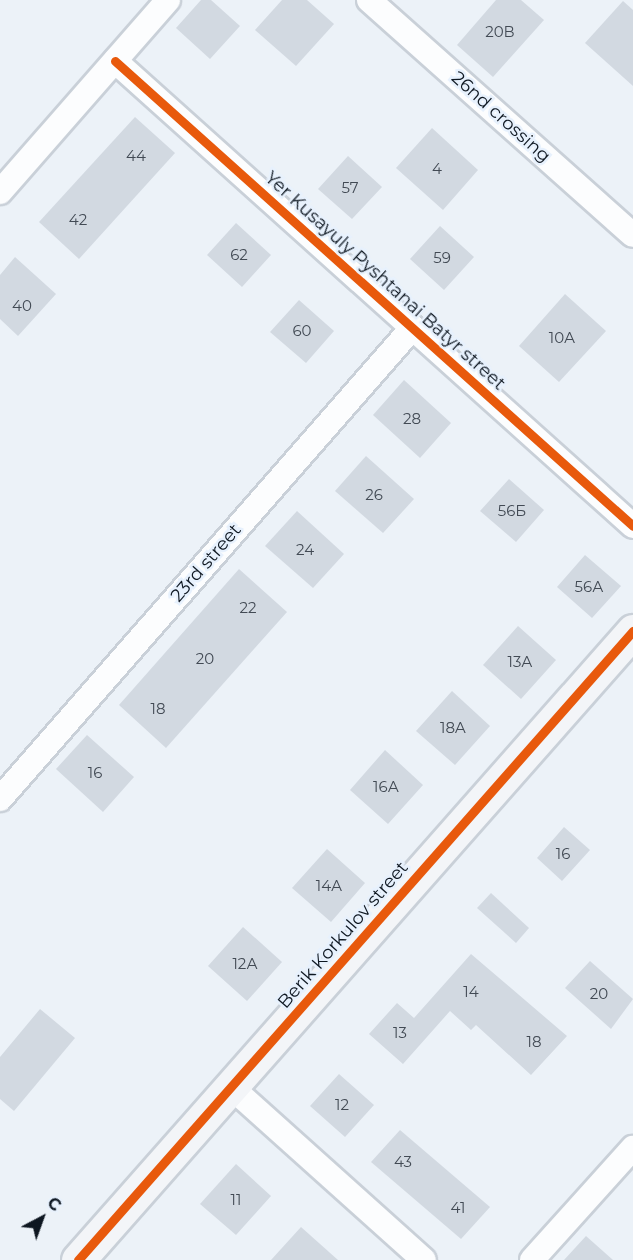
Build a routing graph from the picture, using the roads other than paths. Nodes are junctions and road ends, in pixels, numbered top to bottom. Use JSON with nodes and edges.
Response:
{"nodes":[{"id":1,"x":168,"y":0,"type":"edge"},
{"id":2,"x":369,"y":0,"type":"edge"},
{"id":3,"x":115,"y":61,"type":"junction"},
{"id":4,"x":0,"y":192,"type":"edge"},
{"id":5,"x":633,"y":235,"type":"edge"},
{"id":6,"x":413,"y":327,"type":"junction"},
{"id":7,"x":633,"y":526,"type":"edge"},
{"id":8,"x":633,"y":631,"type":"edge"},
{"id":9,"x":0,"y":799,"type":"edge"},
{"id":10,"x":231,"y":1087,"type":"junction"},
{"id":11,"x":633,"y":1148,"type":"edge"},
{"id":12,"x":78,"y":1260,"type":"edge"},
{"id":13,"x":424,"y":1260,"type":"edge"},
{"id":14,"x":532,"y":1260,"type":"edge"}],
"edges":[{"from":1,"to":3,"type":"street"},
{"from":2,"to":5,"type":"street","name":"26nd crossing"},
{"from":3,"to":4,"type":"street"},
{"from":3,"to":6,"type":"street","name":"Yer Kusayuly Pyshtanai Batyr street"},
{"from":6,"to":7,"type":"street","name":"Yer Kusayuly Pyshtanai Batyr street"},
{"from":6,"to":9,"type":"street","name":"23rd street"},
{"from":8,"to":10,"type":"street","name":"Berik Korkulov street"},
{"from":10,"to":12,"type":"street","name":"Berik Korkulov street"},
{"from":10,"to":13,"type":"street"},
{"from":11,"to":14,"type":"street"}]}
